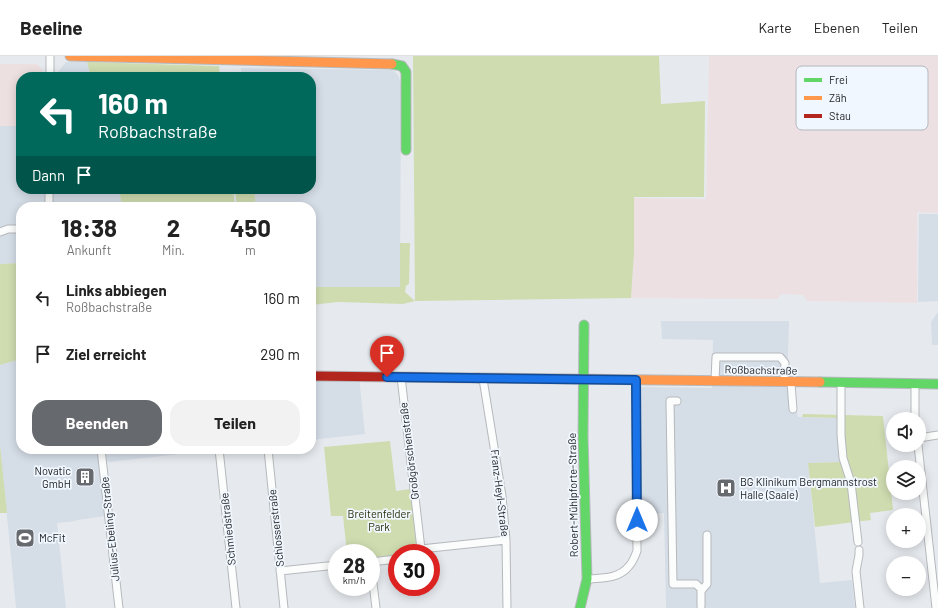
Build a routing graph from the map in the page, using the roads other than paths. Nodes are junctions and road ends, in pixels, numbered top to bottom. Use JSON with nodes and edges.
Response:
{"nodes":[{"id":1,"x":50,"y":56,"type":"edge"},
{"id":2,"x":70,"y":56,"type":"edge"},
{"id":3,"x":50,"y":72,"type":"edge"},
{"id":4,"x":406,"y":150,"type":"dead end"},
{"id":5,"x":16,"y":229,"type":"edge"},
{"id":6,"x":0,"y":232,"type":"edge"},
{"id":7,"x":584,"y":325,"type":"dead end"},
{"id":8,"x":316,"y":376,"type":"edge"},
{"id":9,"x":401,"y":378,"type":"junction"},
{"id":10,"x":483,"y":379,"type":"junction"},
{"id":11,"x":584,"y":380,"type":"junction"},
{"id":12,"x":636,"y":380,"type":"junction"},
{"id":13,"x":715,"y":381,"type":"junction"},
{"id":14,"x":788,"y":382,"type":"junction"},
{"id":15,"x":841,"y":383,"type":"junction"},
{"id":16,"x":915,"y":384,"type":"junction"},
{"id":17,"x":938,"y":384,"type":"edge"},
{"id":18,"x":677,"y":401,"type":"dead end"},
{"id":19,"x":792,"y":409,"type":"dead end"},
{"id":20,"x":915,"y":412,"type":"edge"},
{"id":21,"x":938,"y":435,"type":"edge"},
{"id":22,"x":926,"y":437,"type":"edge"},
{"id":23,"x":919,"y":452,"type":"edge"},
{"id":24,"x":102,"y":454,"type":"edge"},
{"id":25,"x":220,"y":454,"type":"edge"},
{"id":26,"x":268,"y":454,"type":"edge"},
{"id":27,"x":707,"y":535,"type":"dead end"},
{"id":28,"x":506,"y":540,"type":"junction"},
{"id":29,"x":858,"y":542,"type":"dead end"},
{"id":30,"x":419,"y":544,"type":"edge"},
{"id":31,"x":440,"y":548,"type":"edge"},
{"id":32,"x":859,"y":550,"type":"dead end"},
{"id":33,"x":328,"y":566,"type":"edge"},
{"id":34,"x":935,"y":567,"type":"edge"},
{"id":35,"x":280,"y":571,"type":"junction"},
{"id":36,"x":587,"y":579,"type":"junction"},
{"id":37,"x":701,"y":591,"type":"junction"},
{"id":38,"x":375,"y":596,"type":"edge"},
{"id":39,"x":702,"y":606,"type":"dead end"},
{"id":40,"x":119,"y":608,"type":"edge"},
{"id":41,"x":236,"y":608,"type":"edge"},
{"id":42,"x":284,"y":608,"type":"edge"},
{"id":43,"x":376,"y":608,"type":"edge"},
{"id":44,"x":507,"y":608,"type":"edge"},
{"id":45,"x":580,"y":608,"type":"edge"},
{"id":46,"x":860,"y":608,"type":"edge"},
{"id":47,"x":936,"y":608,"type":"edge"}],
"edges":[{"from":1,"to":3,"type":"street"},
{"from":2,"to":4,"type":"street"},
{"from":5,"to":6,"type":"street"},
{"from":7,"to":11,"type":"street"},
{"from":8,"to":9,"type":"street","name":"Roßbachstraße"},
{"from":9,"to":10,"type":"street","name":"Roßbachstraße"},
{"from":9,"to":30,"type":"street","name":"Großgörschenstraße"},
{"from":10,"to":11,"type":"street","name":"Roßbachstraße"},
{"from":10,"to":28,"type":"street","name":"Franz-Heyl-Straße"},
{"from":11,"to":12,"type":"street","name":"Roßbachstraße"},
{"from":11,"to":36,"type":"street","name":"Robert-Mühlpforte-Straße"},
{"from":12,"to":13,"type":"street","name":"Roßbachstraße"},
{"from":12,"to":36,"type":"street"},
{"from":13,"to":14,"type":"street","name":"Roßbachstraße"},
{"from":13,"to":14,"type":"street"},
{"from":14,"to":15,"type":"street","name":"Roßbachstraße"},
{"from":14,"to":19,"type":"street"},
{"from":15,"to":16,"type":"street","name":"Roßbachstraße"},
{"from":15,"to":29,"type":"street"},
{"from":16,"to":17,"type":"street","name":"Roßbachstraße"},
{"from":16,"to":20,"type":"street"},
{"from":18,"to":37,"type":"street"},
{"from":21,"to":22,"type":"street"},
{"from":23,"to":34,"type":"street"},
{"from":24,"to":40,"type":"street","name":"Julius-Ebeling-Straße"},
{"from":25,"to":41,"type":"street","name":"Schmiedstraße"},
{"from":26,"to":35,"type":"street","name":"Schlosserstraße"},
{"from":27,"to":37,"type":"street"},
{"from":28,"to":31,"type":"street"},
{"from":28,"to":44,"type":"street","name":"Franz-Heyl-Straße"},
{"from":32,"to":46,"type":"street"},
{"from":33,"to":35,"type":"street"},
{"from":34,"to":47,"type":"street"},
{"from":35,"to":42,"type":"street","name":"Schlosserstraße"},
{"from":36,"to":45,"type":"street","name":"Robert-Mühlpforte-Straße"},
{"from":37,"to":39,"type":"street"},
{"from":38,"to":43,"type":"street"}]}
